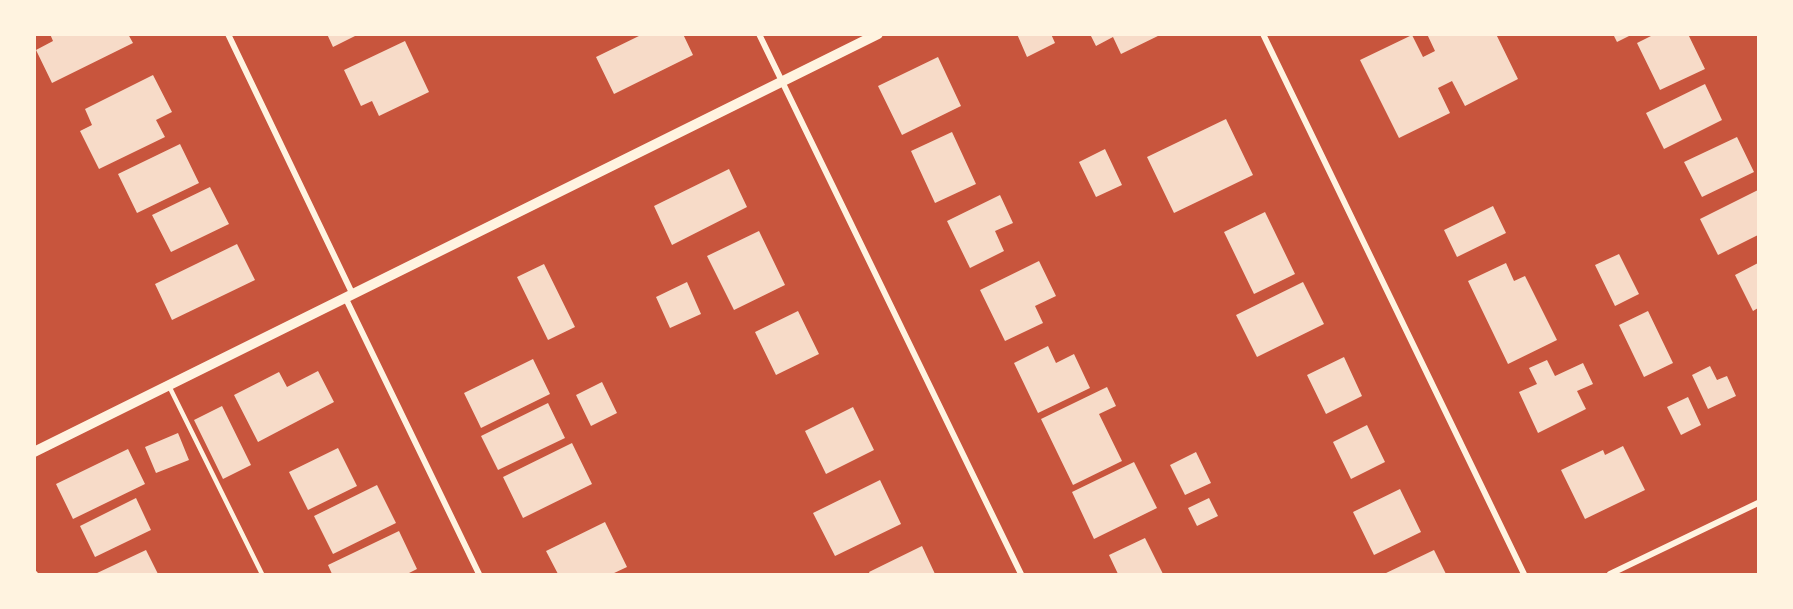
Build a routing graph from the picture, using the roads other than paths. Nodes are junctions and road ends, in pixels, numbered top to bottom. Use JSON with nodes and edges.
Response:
{"nodes":[{"id":1,"x":228,"y":34,"type":"edge"},
{"id":2,"x":759,"y":34,"type":"edge"},
{"id":3,"x":879,"y":34,"type":"edge"},
{"id":4,"x":1263,"y":34,"type":"edge"},
{"id":5,"x":782,"y":82,"type":"junction"},
{"id":6,"x":350,"y":297,"type":"junction"},
{"id":7,"x":169,"y":386,"type":"junction"},
{"id":8,"x":34,"y":452,"type":"edge"},
{"id":9,"x":1758,"y":503,"type":"edge"},
{"id":10,"x":262,"y":574,"type":"edge"},
{"id":11,"x":479,"y":574,"type":"edge"},
{"id":12,"x":1021,"y":574,"type":"edge"},
{"id":13,"x":1524,"y":574,"type":"edge"},
{"id":14,"x":1610,"y":574,"type":"edge"}],
"edges":[{"from":1,"to":6,"type":"street"},
{"from":2,"to":5,"type":"street"},
{"from":3,"to":5,"type":"street"},
{"from":4,"to":13,"type":"street"},
{"from":5,"to":6,"type":"street"},
{"from":5,"to":12,"type":"street"},
{"from":6,"to":7,"type":"street"},
{"from":6,"to":11,"type":"street"},
{"from":7,"to":8,"type":"street"},
{"from":7,"to":10,"type":"lane"},
{"from":9,"to":14,"type":"street"}]}
